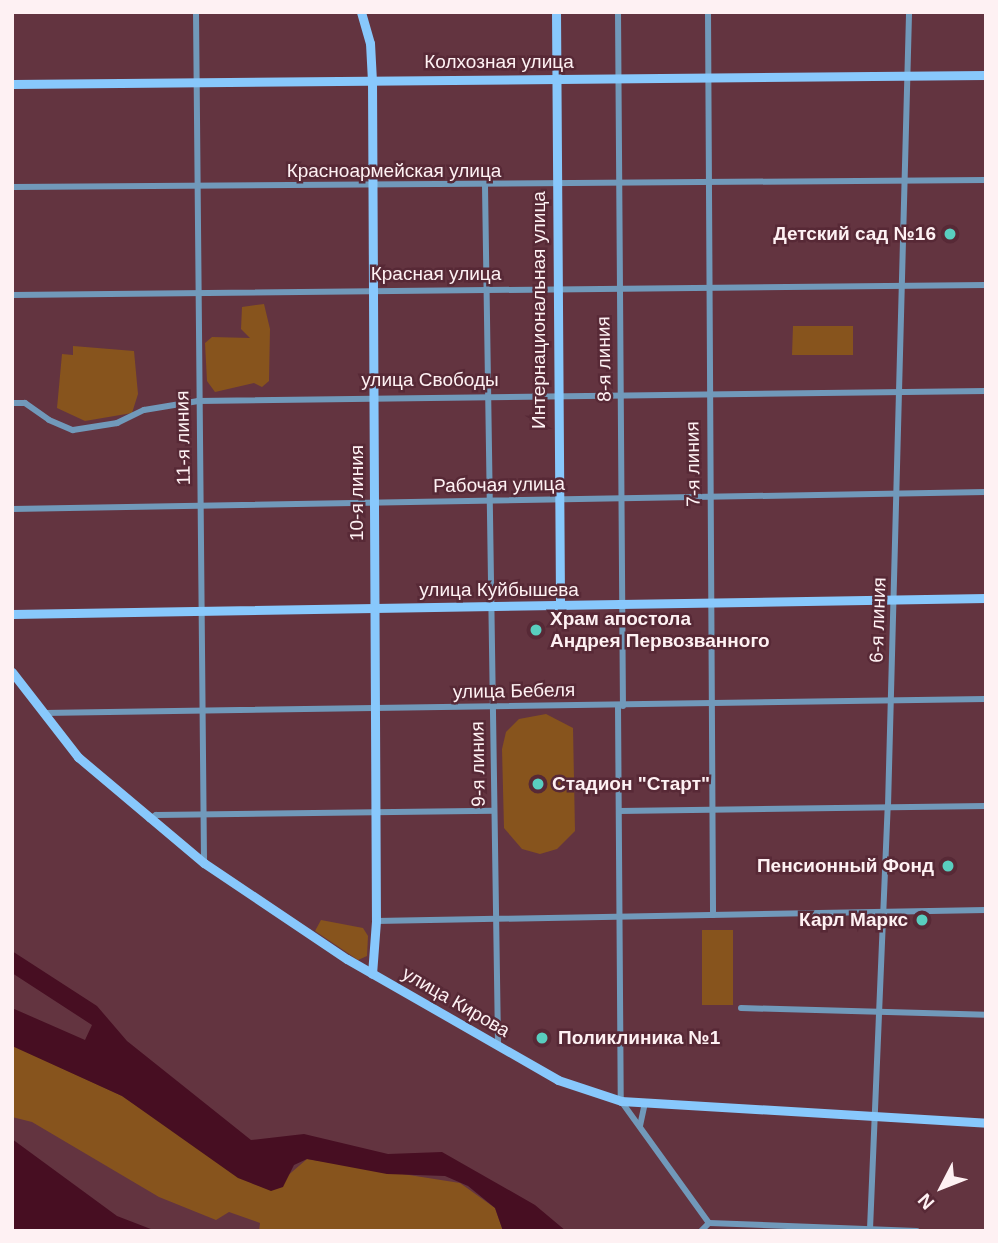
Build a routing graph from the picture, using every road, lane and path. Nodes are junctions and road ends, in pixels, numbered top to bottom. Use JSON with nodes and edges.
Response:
{"nodes":[{"id":1,"x":196,"y":12,"type":"edge"},
{"id":2,"x":361,"y":12,"type":"edge"},
{"id":3,"x":556,"y":12,"type":"edge"},
{"id":4,"x":618,"y":12,"type":"edge"},
{"id":5,"x":708,"y":12,"type":"edge"},
{"id":6,"x":909,"y":12,"type":"edge"},
{"id":7,"x":908,"y":75,"type":"junction"},
{"id":8,"x":986,"y":75,"type":"edge"},
{"id":9,"x":708,"y":77,"type":"junction"},
{"id":10,"x":617,"y":78,"type":"junction"},
{"id":11,"x":556,"y":79,"type":"junction"},
{"id":12,"x":372,"y":80,"type":"junction"},
{"id":13,"x":197,"y":81,"type":"junction"},
{"id":14,"x":12,"y":84,"type":"edge"},
{"id":15,"x":906,"y":180,"type":"junction"},
{"id":16,"x":986,"y":180,"type":"edge"},
{"id":17,"x":708,"y":183,"type":"junction"},
{"id":18,"x":619,"y":185,"type":"junction"},
{"id":19,"x":556,"y":186,"type":"junction"},
{"id":20,"x":12,"y":187,"type":"edge"},
{"id":21,"x":372,"y":187,"type":"junction"},
{"id":22,"x":485,"y":187,"type":"junction"},
{"id":23,"x":197,"y":189,"type":"junction"},
{"id":24,"x":901,"y":285,"type":"junction"},
{"id":25,"x":986,"y":285,"type":"edge"},
{"id":26,"x":708,"y":287,"type":"junction"},
{"id":27,"x":618,"y":289,"type":"junction"},
{"id":28,"x":196,"y":290,"type":"junction"},
{"id":29,"x":372,"y":290,"type":"junction"},
{"id":30,"x":486,"y":290,"type":"junction"},
{"id":31,"x":557,"y":290,"type":"junction"},
{"id":32,"x":12,"y":295,"type":"edge"},
{"id":33,"x":900,"y":391,"type":"junction"},
{"id":34,"x":986,"y":391,"type":"edge"},
{"id":35,"x":708,"y":392,"type":"junction"},
{"id":36,"x":620,"y":394,"type":"junction"},
{"id":37,"x":373,"y":395,"type":"junction"},
{"id":38,"x":488,"y":395,"type":"junction"},
{"id":39,"x":556,"y":395,"type":"junction"},
{"id":40,"x":198,"y":401,"type":"junction"},
{"id":41,"x":12,"y":403,"type":"edge"},
{"id":42,"x":986,"y":492,"type":"edge"},
{"id":43,"x":897,"y":496,"type":"junction"},
{"id":44,"x":709,"y":498,"type":"junction"},
{"id":45,"x":623,"y":499,"type":"junction"},
{"id":46,"x":489,"y":501,"type":"junction"},
{"id":47,"x":557,"y":501,"type":"junction"},
{"id":48,"x":375,"y":503,"type":"junction"},
{"id":49,"x":200,"y":506,"type":"junction"},
{"id":50,"x":12,"y":509,"type":"edge"},
{"id":51,"x":986,"y":598,"type":"edge"},
{"id":52,"x":894,"y":600,"type":"junction"},
{"id":53,"x":710,"y":604,"type":"junction"},
{"id":54,"x":623,"y":606,"type":"junction"},
{"id":55,"x":491,"y":607,"type":"junction"},
{"id":56,"x":559,"y":607,"type":"junction"},
{"id":57,"x":374,"y":608,"type":"junction"},
{"id":58,"x":200,"y":611,"type":"junction"},
{"id":59,"x":12,"y":614,"type":"edge"},
{"id":60,"x":12,"y":672,"type":"edge"},
{"id":61,"x":986,"y":699,"type":"edge"},
{"id":62,"x":891,"y":702,"type":"junction"},
{"id":63,"x":712,"y":704,"type":"junction"},
{"id":64,"x":620,"y":706,"type":"junction"},
{"id":65,"x":492,"y":707,"type":"junction"},
{"id":66,"x":374,"y":708,"type":"junction"},
{"id":67,"x":200,"y":711,"type":"junction"},
{"id":68,"x":43,"y":713,"type":"junction"},
{"id":69,"x":888,"y":806,"type":"junction"},
{"id":70,"x":986,"y":806,"type":"edge"},
{"id":71,"x":712,"y":808,"type":"junction"},
{"id":72,"x":494,"y":811,"type":"junction"},
{"id":73,"x":619,"y":811,"type":"junction"},
{"id":74,"x":375,"y":814,"type":"junction"},
{"id":75,"x":202,"y":817,"type":"junction"},
{"id":76,"x":149,"y":820,"type":"junction"},
{"id":77,"x":204,"y":863,"type":"junction"},
{"id":78,"x":986,"y":910,"type":"edge"},
{"id":79,"x":885,"y":912,"type":"junction"},
{"id":80,"x":713,"y":915,"type":"junction"},
{"id":81,"x":620,"y":916,"type":"junction"},
{"id":82,"x":493,"y":919,"type":"junction"},
{"id":83,"x":376,"y":921,"type":"junction"},
{"id":84,"x":372,"y":974,"type":"junction"},
{"id":85,"x":741,"y":1008,"type":"dead end"},
{"id":86,"x":880,"y":1013,"type":"junction"},
{"id":87,"x":986,"y":1015,"type":"edge"},
{"id":88,"x":498,"y":1048,"type":"junction"},
{"id":89,"x":621,"y":1101,"type":"junction"},
{"id":90,"x":645,"y":1103,"type":"junction"},
{"id":91,"x":876,"y":1117,"type":"junction"},
{"id":92,"x":986,"y":1124,"type":"edge"},
{"id":93,"x":640,"y":1126,"type":"junction"},
{"id":94,"x":709,"y":1223,"type":"junction"},
{"id":95,"x":870,"y":1228,"type":"junction"},
{"id":96,"x":701,"y":1231,"type":"edge"},
{"id":97,"x":917,"y":1231,"type":"edge"}],
"edges":[{"from":1,"to":13,"type":"street","name":"11-я линия"},
{"from":2,"to":12,"type":"street","name":"10-я линия"},
{"from":3,"to":11,"type":"street","name":"Интернациональная улица"},
{"from":4,"to":10,"type":"street","name":"8-я линия"},
{"from":5,"to":9,"type":"street","name":"7-я линия"},
{"from":6,"to":7,"type":"street","name":"6-я линия"},
{"from":7,"to":8,"type":"street","name":"Колхозная улица"},
{"from":7,"to":9,"type":"street","name":"Колхозная улица"},
{"from":7,"to":15,"type":"street","name":"6-я линия"},
{"from":9,"to":10,"type":"street","name":"Колхозная улица"},
{"from":9,"to":17,"type":"street","name":"7-я линия"},
{"from":10,"to":11,"type":"street","name":"Колхозная улица"},
{"from":10,"to":18,"type":"street","name":"8-я линия"},
{"from":11,"to":12,"type":"street","name":"Колхозная улица"},
{"from":11,"to":19,"type":"street","name":"Интернациональная улица"},
{"from":12,"to":13,"type":"street","name":"Колхозная улица"},
{"from":12,"to":21,"type":"street","name":"10-я линия"},
{"from":13,"to":14,"type":"street","name":"Колхозная улица"},
{"from":13,"to":23,"type":"street","name":"11-я линия"},
{"from":15,"to":16,"type":"street","name":"Красноармейская улица"},
{"from":15,"to":17,"type":"street","name":"Красноармейская улица"},
{"from":15,"to":24,"type":"street","name":"6-я линия"},
{"from":17,"to":18,"type":"street","name":"Красноармейская улица"},
{"from":17,"to":26,"type":"street","name":"7-я линия"},
{"from":18,"to":19,"type":"street","name":"Красноармейская улица"},
{"from":18,"to":27,"type":"street","name":"8-я линия"},
{"from":19,"to":22,"type":"street","name":"Красноармейская улица"},
{"from":19,"to":31,"type":"street","name":"Интернациональная улица"},
{"from":20,"to":23,"type":"street","name":"Красноармейская улица"},
{"from":21,"to":22,"type":"street","name":"Красноармейская улица"},
{"from":21,"to":23,"type":"street","name":"Красноармейская улица"},
{"from":21,"to":29,"type":"street","name":"10-я линия"},
{"from":22,"to":30,"type":"street","name":"9-я линия"},
{"from":23,"to":28,"type":"street","name":"11-я линия"},
{"from":24,"to":25,"type":"street","name":"Красная улица"},
{"from":24,"to":26,"type":"street","name":"Красная улица"},
{"from":24,"to":33,"type":"street","name":"6-я линия"},
{"from":26,"to":27,"type":"street","name":"Красная улица"},
{"from":26,"to":35,"type":"street","name":"7-я линия"},
{"from":27,"to":31,"type":"street","name":"Красная улица"},
{"from":27,"to":36,"type":"street","name":"8-я линия"},
{"from":28,"to":29,"type":"street","name":"Красная улица"},
{"from":28,"to":32,"type":"street","name":"Красная улица"},
{"from":28,"to":40,"type":"street","name":"11-я линия"},
{"from":29,"to":30,"type":"street","name":"Красная улица"},
{"from":29,"to":37,"type":"street","name":"10-я линия"},
{"from":30,"to":31,"type":"street","name":"Красная улица"},
{"from":30,"to":38,"type":"street","name":"9-я линия"},
{"from":31,"to":39,"type":"street","name":"Интернациональная улица"},
{"from":33,"to":34,"type":"street","name":"улица Свободы"},
{"from":33,"to":35,"type":"street","name":"улица Свободы"},
{"from":33,"to":43,"type":"street","name":"6-я линия"},
{"from":35,"to":36,"type":"street","name":"улица Свободы"},
{"from":35,"to":44,"type":"street","name":"7-я линия"},
{"from":36,"to":39,"type":"street","name":"улица Свободы"},
{"from":36,"to":45,"type":"street","name":"8-я линия"},
{"from":37,"to":38,"type":"street","name":"улица Свободы"},
{"from":37,"to":40,"type":"street","name":"улица Свободы"},
{"from":37,"to":48,"type":"street","name":"10-я линия"},
{"from":38,"to":39,"type":"street","name":"улица Свободы"},
{"from":38,"to":46,"type":"street","name":"9-я линия"},
{"from":39,"to":47,"type":"street","name":"Интернациональная улица"},
{"from":40,"to":41,"type":"street","name":"улица Свободы"},
{"from":40,"to":49,"type":"street","name":"11-я линия"},
{"from":42,"to":43,"type":"street","name":"Рабочая улица"},
{"from":43,"to":44,"type":"street","name":"Рабочая улица"},
{"from":43,"to":52,"type":"street","name":"6-я линия"},
{"from":44,"to":45,"type":"street","name":"Рабочая улица"},
{"from":44,"to":53,"type":"street","name":"7-я линия"},
{"from":45,"to":47,"type":"street","name":"Рабочая улица"},
{"from":45,"to":54,"type":"street","name":"8-я линия"},
{"from":46,"to":47,"type":"street","name":"Рабочая улица"},
{"from":46,"to":48,"type":"street","name":"Рабочая улица"},
{"from":46,"to":55,"type":"street","name":"9-я линия"},
{"from":47,"to":56,"type":"street","name":"Интернациональная улица"},
{"from":48,"to":49,"type":"street","name":"Рабочая улица"},
{"from":48,"to":57,"type":"street","name":"10-я линия"},
{"from":49,"to":50,"type":"street","name":"Рабочая улица"},
{"from":49,"to":58,"type":"street","name":"11-я линия"},
{"from":51,"to":52,"type":"street","name":"улица Куйбышева"},
{"from":52,"to":53,"type":"street","name":"улица Куйбышева"},
{"from":52,"to":62,"type":"street","name":"6-я линия"},
{"from":53,"to":54,"type":"street","name":"улица Куйбышева"},
{"from":53,"to":63,"type":"street","name":"7-я линия"},
{"from":54,"to":56,"type":"street","name":"улица Куйбышева"},
{"from":54,"to":64,"type":"street","name":"8-я линия"},
{"from":55,"to":56,"type":"street","name":"улица Куйбышева"},
{"from":55,"to":57,"type":"street","name":"улица Куйбышева"},
{"from":55,"to":65,"type":"street","name":"9-я линия"},
{"from":57,"to":58,"type":"street","name":"улица Куйбышева"},
{"from":57,"to":66,"type":"street","name":"10-я линия"},
{"from":58,"to":59,"type":"street","name":"улица Куйбышева"},
{"from":58,"to":67,"type":"street","name":"11-я линия"},
{"from":60,"to":68,"type":"street","name":"улица Кирова"},
{"from":61,"to":62,"type":"street","name":"улица Бебеля"},
{"from":62,"to":63,"type":"street","name":"улица Бебеля"},
{"from":62,"to":69,"type":"street","name":"6-я линия"},
{"from":63,"to":64,"type":"street","name":"улица Бебеля"},
{"from":63,"to":71,"type":"street","name":"7-я линия"},
{"from":64,"to":65,"type":"street","name":"улица Бебеля"},
{"from":64,"to":73,"type":"street","name":"8-я линия"},
{"from":65,"to":66,"type":"street","name":"улица Бебеля"},
{"from":65,"to":72,"type":"street","name":"9-я линия"},
{"from":66,"to":67,"type":"street","name":"улица Бебеля"},
{"from":66,"to":74,"type":"street","name":"10-я линия"},
{"from":67,"to":68,"type":"street","name":"улица Бебеля"},
{"from":67,"to":75,"type":"street","name":"11-я линия"},
{"from":68,"to":76,"type":"street","name":"улица Кирова"},
{"from":69,"to":70,"type":"street"},
{"from":69,"to":71,"type":"street"},
{"from":69,"to":79,"type":"street","name":"6-я линия"},
{"from":71,"to":73,"type":"street"},
{"from":71,"to":80,"type":"street","name":"7-я линия"},
{"from":72,"to":74,"type":"street"},
{"from":72,"to":82,"type":"street","name":"9-я линия"},
{"from":73,"to":81,"type":"street","name":"8-я линия"},
{"from":74,"to":75,"type":"street"},
{"from":74,"to":83,"type":"street","name":"10-я линия"},
{"from":75,"to":76,"type":"street"},
{"from":75,"to":77,"type":"street","name":"11-я линия"},
{"from":76,"to":77,"type":"street","name":"улица Кирова"},
{"from":77,"to":84,"type":"street","name":"улица Кирова"},
{"from":78,"to":79,"type":"street"},
{"from":79,"to":80,"type":"street"},
{"from":79,"to":86,"type":"street","name":"6-я линия"},
{"from":80,"to":81,"type":"street"},
{"from":81,"to":82,"type":"street"},
{"from":81,"to":89,"type":"street","name":"8-я линия"},
{"from":82,"to":83,"type":"street"},
{"from":82,"to":88,"type":"street","name":"9-я линия"},
{"from":83,"to":84,"type":"street","name":"10-я линия"},
{"from":84,"to":88,"type":"street","name":"улица Кирова"},
{"from":85,"to":86,"type":"street"},
{"from":86,"to":87,"type":"street"},
{"from":86,"to":91,"type":"street","name":"6-я линия"},
{"from":88,"to":89,"type":"street","name":"улица Кирова"},
{"from":89,"to":90,"type":"street","name":"улица Кирова"},
{"from":89,"to":93,"type":"street"},
{"from":90,"to":91,"type":"street","name":"улица Кирова"},
{"from":90,"to":93,"type":"street"},
{"from":91,"to":92,"type":"street","name":"улица Кирова"},
{"from":91,"to":95,"type":"street","name":"6-я линия"},
{"from":93,"to":94,"type":"street"},
{"from":94,"to":95,"type":"street"},
{"from":94,"to":96,"type":"street"},
{"from":95,"to":97,"type":"street"}]}
